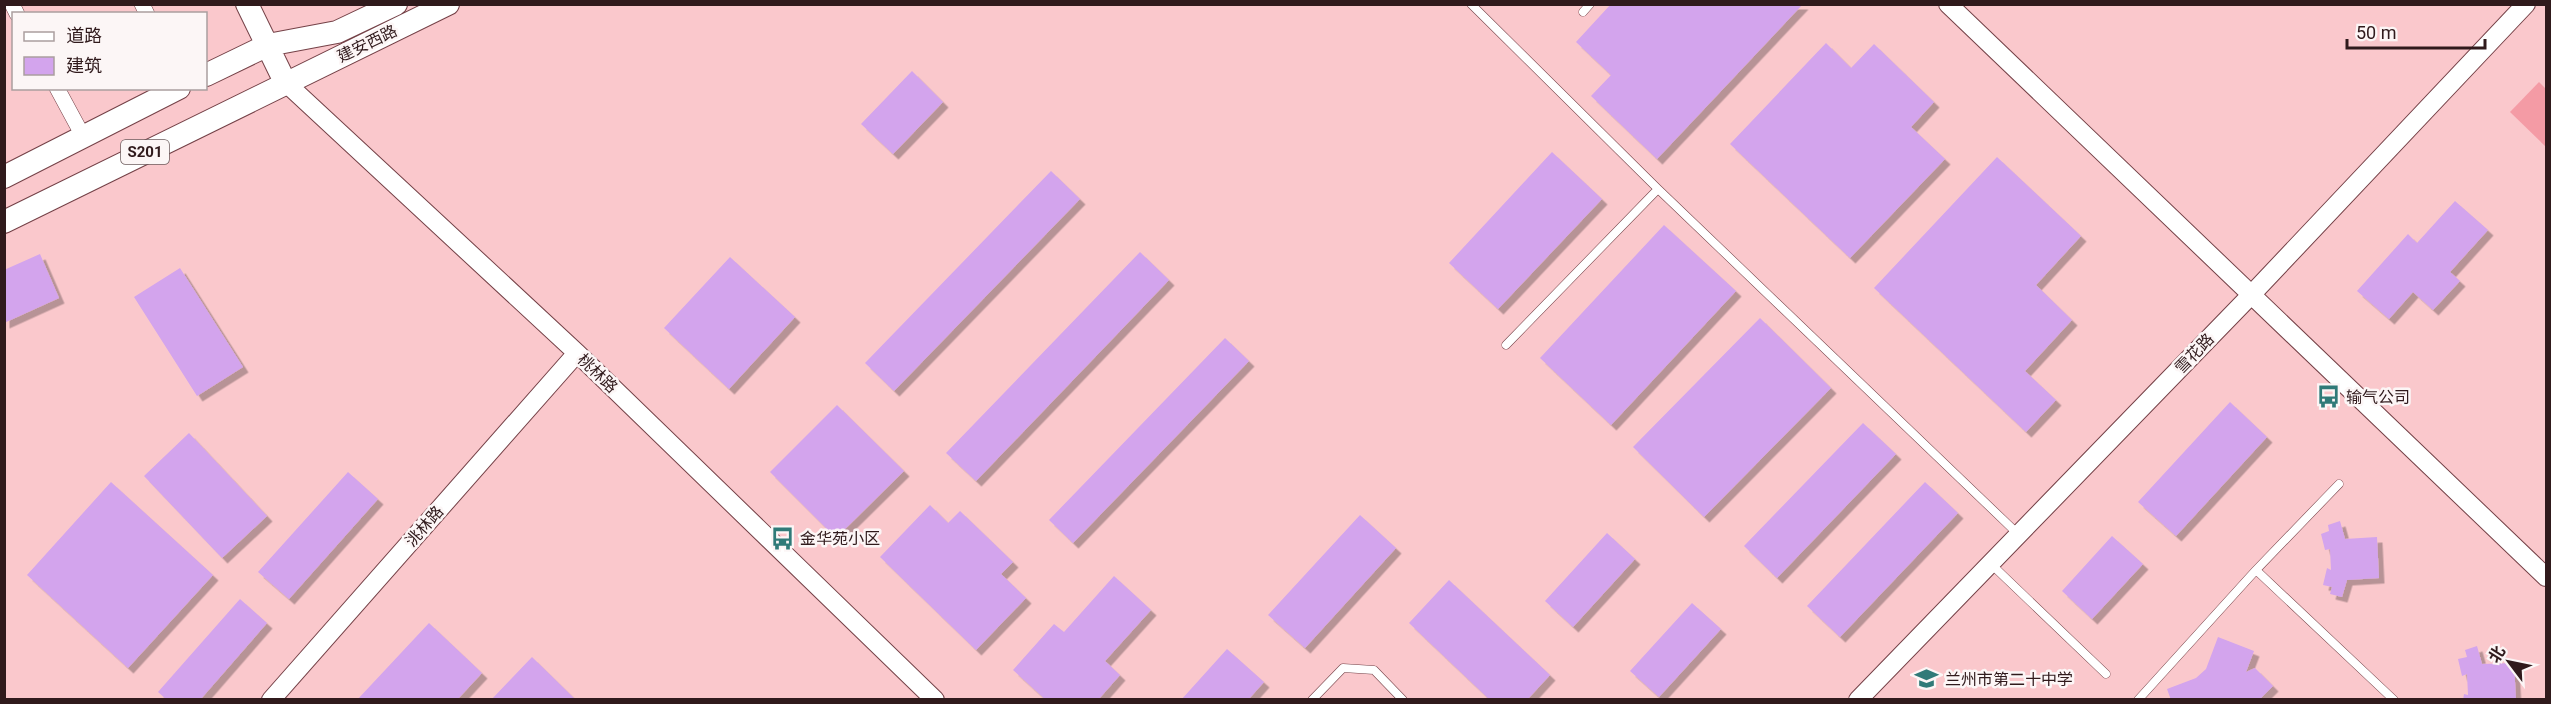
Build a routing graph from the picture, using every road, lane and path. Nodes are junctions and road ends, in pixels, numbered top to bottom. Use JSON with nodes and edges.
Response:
{"nodes":[{"id":1,"x":247,"y":4,"type":"edge"},
{"id":2,"x":255,"y":4,"type":"edge"},
{"id":3,"x":396,"y":4,"type":"edge"},
{"id":4,"x":448,"y":4,"type":"edge"},
{"id":5,"x":1472,"y":4,"type":"edge"},
{"id":6,"x":1590,"y":4,"type":"edge"},
{"id":7,"x":1948,"y":4,"type":"edge"},
{"id":8,"x":2526,"y":4,"type":"edge"},
{"id":9,"x":1583,"y":12,"type":"dead end"},
{"id":10,"x":268,"y":45,"type":"junction"},
{"id":11,"x":207,"y":75,"type":"edge"},
{"id":12,"x":285,"y":82,"type":"junction"},
{"id":13,"x":58,"y":90,"type":"edge"},
{"id":14,"x":175,"y":90,"type":"edge"},
{"id":15,"x":84,"y":138,"type":"junction"},
{"id":16,"x":4,"y":177,"type":"edge"},
{"id":17,"x":1658,"y":189,"type":"junction"},
{"id":18,"x":4,"y":222,"type":"edge"},
{"id":19,"x":2251,"y":295,"type":"junction"},
{"id":20,"x":1506,"y":345,"type":"dead end"},
{"id":21,"x":577,"y":352,"type":"junction"},
{"id":22,"x":2339,"y":484,"type":"dead end"},
{"id":23,"x":2018,"y":534,"type":"junction"},
{"id":24,"x":1990,"y":563,"type":"junction"},
{"id":25,"x":2256,"y":570,"type":"junction"},
{"id":26,"x":2547,"y":577,"type":"edge"},
{"id":27,"x":2106,"y":674,"type":"dead end"},
{"id":28,"x":271,"y":699,"type":"edge"},
{"id":29,"x":935,"y":699,"type":"edge"},
{"id":30,"x":1312,"y":699,"type":"edge"},
{"id":31,"x":1403,"y":699,"type":"edge"},
{"id":32,"x":1858,"y":699,"type":"edge"},
{"id":33,"x":2138,"y":699,"type":"edge"},
{"id":34,"x":2394,"y":699,"type":"edge"}],
"edges":[{"from":1,"to":10,"type":"main road"},
{"from":2,"to":10,"type":"main road"},
{"from":3,"to":10,"type":"main road","name":"建安西路"},
{"from":4,"to":12,"type":"main road","name":"建安西路","number":"S201"},
{"from":5,"to":17,"type":"lane"},
{"from":6,"to":9,"type":"lane"},
{"from":7,"to":19,"type":"street"},
{"from":8,"to":19,"type":"street","name":"雪花路"},
{"from":10,"to":11,"type":"main road","name":"建安西路"},
{"from":10,"to":12,"type":"main road","name":"桃林路"},
{"from":12,"to":18,"type":"main road","number":"S201"},
{"from":12,"to":21,"type":"street","name":"桃林路"},
{"from":13,"to":15,"type":"street"},
{"from":14,"to":15,"type":"main road","number":"S201"},
{"from":15,"to":16,"type":"main road","number":"S201"},
{"from":17,"to":20,"type":"lane"},
{"from":17,"to":23,"type":"lane"},
{"from":19,"to":23,"type":"street","name":"雪花路"},
{"from":19,"to":26,"type":"street"},
{"from":21,"to":28,"type":"street","name":"洮林路"},
{"from":21,"to":29,"type":"street","name":"桃林路"},
{"from":22,"to":25,"type":"lane"},
{"from":23,"to":24,"type":"street","name":"雪花路"},
{"from":24,"to":27,"type":"lane"},
{"from":24,"to":32,"type":"street","name":"雪花路"},
{"from":25,"to":33,"type":"lane"},
{"from":25,"to":34,"type":"lane"},
{"from":30,"to":31,"type":"lane"}]}
